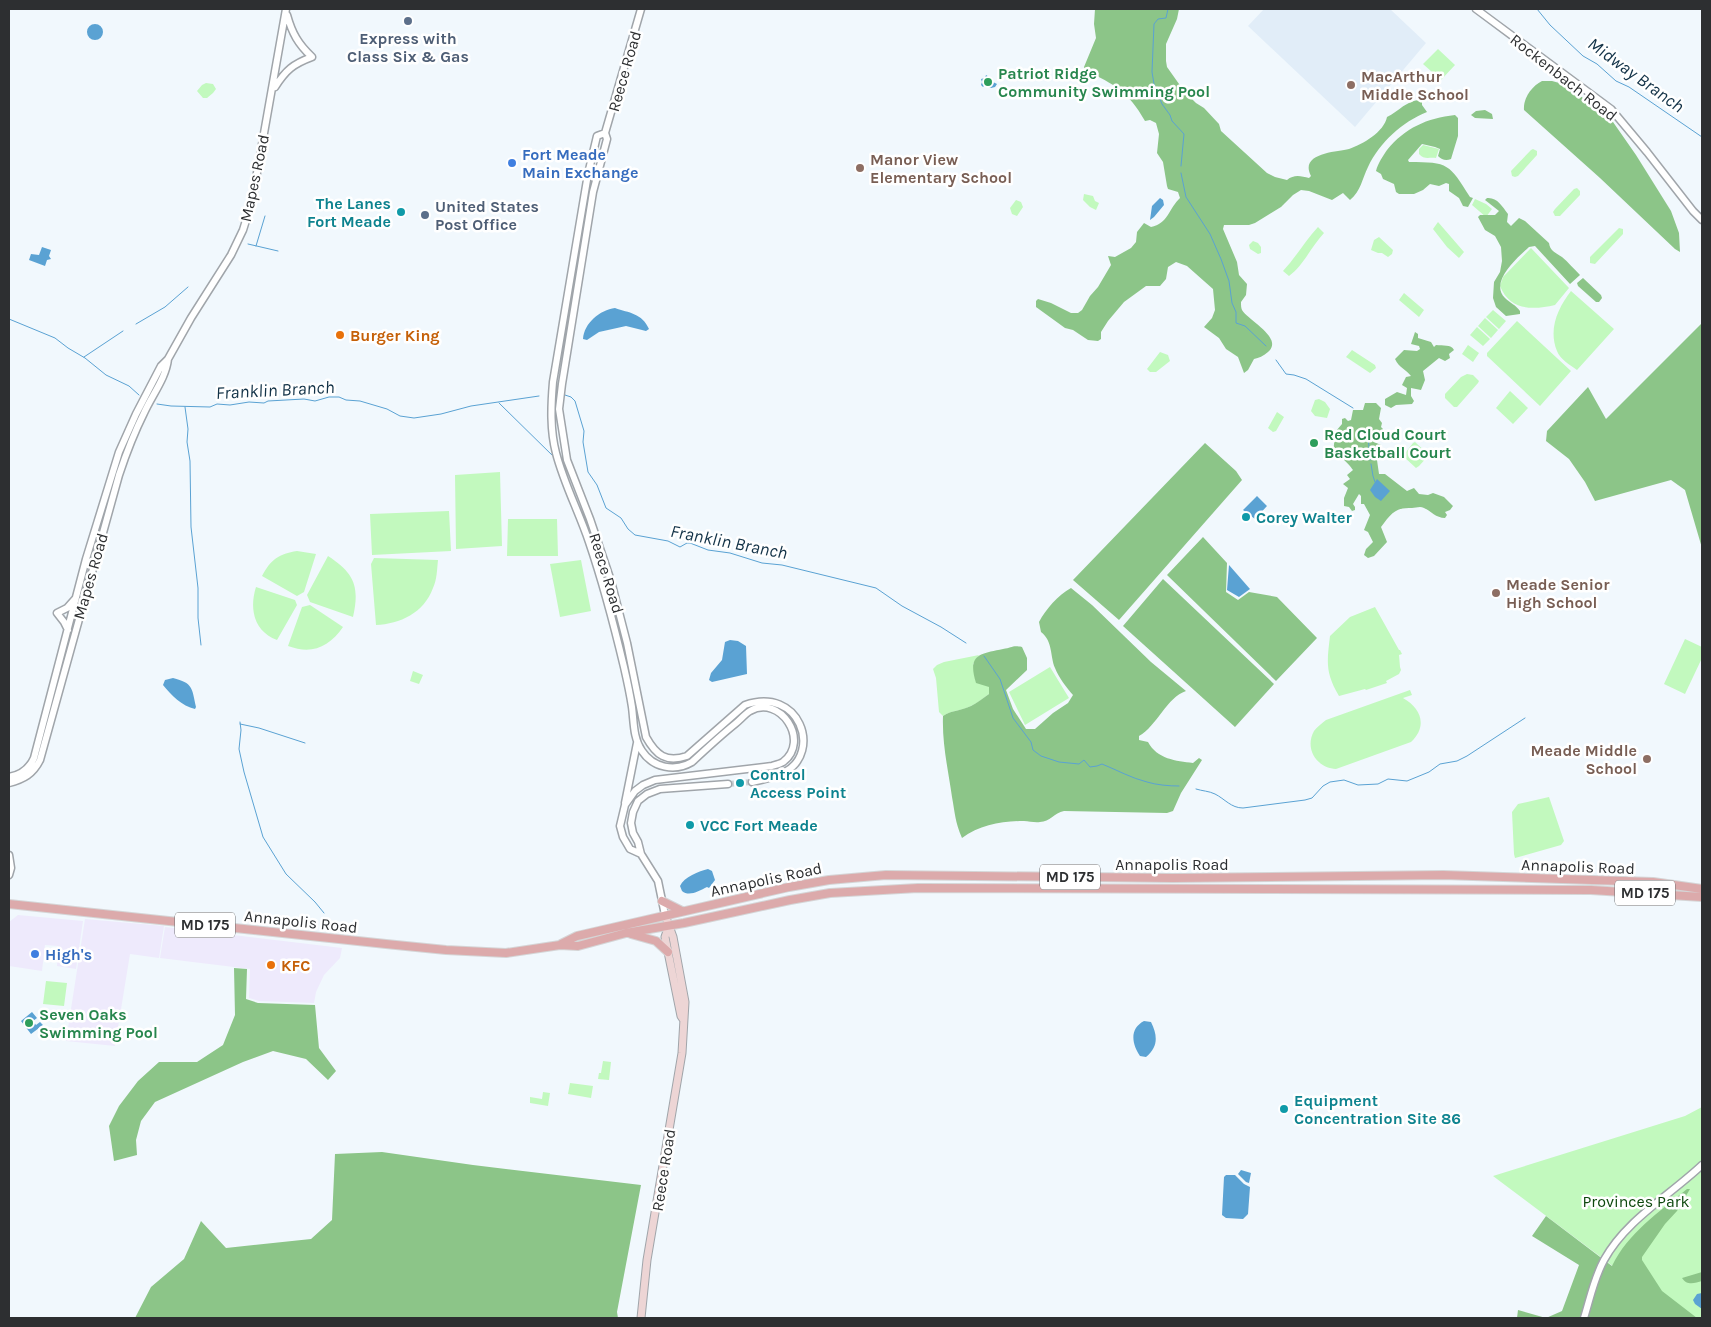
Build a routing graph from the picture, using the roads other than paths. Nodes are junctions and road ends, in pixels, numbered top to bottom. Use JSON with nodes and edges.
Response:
{"nodes":[{"id":1,"x":641,"y":9,"type":"edge"},
{"id":2,"x":1476,"y":9,"type":"edge"},
{"id":3,"x":286,"y":10,"type":"edge"},
{"id":4,"x":272,"y":90,"type":"junction"},
{"id":5,"x":605,"y":133,"type":"junction"},
{"id":6,"x":1702,"y":220,"type":"edge"},
{"id":7,"x":168,"y":359,"type":"junction"},
{"id":8,"x":77,"y":596,"type":"junction"},
{"id":9,"x":68,"y":631,"type":"junction"},
{"id":10,"x":637,"y":743,"type":"junction"},
{"id":11,"x":9,"y":777,"type":"edge"},
{"id":12,"x":752,"y":782,"type":"tunnel mouth"},
{"id":13,"x":9,"y":783,"type":"edge"},
{"id":14,"x":728,"y":784,"type":"tunnel mouth"},
{"id":15,"x":625,"y":805,"type":"junction"},
{"id":16,"x":640,"y":854,"type":"junction"},
{"id":17,"x":9,"y":855,"type":"edge"},
{"id":18,"x":9,"y":875,"type":"edge"},
{"id":19,"x":993,"y":876,"type":"junction"},
{"id":20,"x":1353,"y":876,"type":"junction"},
{"id":21,"x":977,"y":889,"type":"junction"},
{"id":22,"x":1336,"y":889,"type":"junction"},
{"id":23,"x":1702,"y":889,"type":"edge"},
{"id":24,"x":1702,"y":897,"type":"edge"},
{"id":25,"x":662,"y":901,"type":"junction"},
{"id":26,"x":9,"y":904,"type":"edge"},
{"id":27,"x":682,"y":911,"type":"junction"},
{"id":28,"x":665,"y":915,"type":"junction"},
{"id":29,"x":669,"y":925,"type":"junction"},
{"id":30,"x":626,"y":933,"type":"junction"},
{"id":31,"x":560,"y":944,"type":"junction"},
{"id":32,"x":668,"y":952,"type":"junction"},
{"id":33,"x":684,"y":1021,"type":"junction"},
{"id":34,"x":1702,"y":1165,"type":"edge"},
{"id":35,"x":641,"y":1318,"type":"edge"},
{"id":36,"x":1584,"y":1318,"type":"edge"}],
"edges":[{"from":1,"to":5,"type":"street","name":"Reece Road"},
{"from":2,"to":6,"type":"street","name":"Rockenbach Road"},
{"from":3,"to":4,"type":"street","name":"Mapes Road"},
{"from":3,"to":4,"type":"street"},
{"from":4,"to":7,"type":"street","name":"Mapes Road"},
{"from":5,"to":10,"type":"street","name":"Reece Road"},
{"from":5,"to":12,"type":"street","name":"Reece Road"},
{"from":7,"to":8,"type":"street","name":"Mapes Road"},
{"from":7,"to":13,"type":"street","name":"Mapes Road"},
{"from":8,"to":9,"type":"street","name":"Mapes Road"},
{"from":8,"to":9,"type":"street"},
{"from":9,"to":11,"type":"street","name":"Mapes Road"},
{"from":10,"to":15,"type":"street","name":"Reece Road"},
{"from":10,"to":15,"type":"street"},
{"from":14,"to":16,"type":"street","name":"Reece Road"},
{"from":15,"to":16,"type":"street","name":"Reece Road"},
{"from":16,"to":25,"type":"street","name":"Reece Road"},
{"from":17,"to":18,"type":"street"},
{"from":19,"to":20,"type":"main road","name":"Annapolis Road","number":"MD 175"},
{"from":19,"to":21,"type":"main road"},
{"from":19,"to":27,"type":"main road","name":"Annapolis Road","number":"MD 175"},
{"from":20,"to":22,"type":"main road"},
{"from":20,"to":23,"type":"main road","name":"Annapolis Road","number":"MD 175"},
{"from":21,"to":22,"type":"main road","name":"Annapolis Road","number":"MD 175"},
{"from":21,"to":29,"type":"main road","name":"Annapolis Road","number":"MD 175"},
{"from":22,"to":24,"type":"main road","name":"Annapolis Road","number":"MD 175"},
{"from":25,"to":27,"type":"main road"},
{"from":25,"to":28,"type":"street","name":"Reece Road"},
{"from":26,"to":31,"type":"main road","name":"Annapolis Road","number":"MD 175"},
{"from":27,"to":28,"type":"main road","name":"Annapolis Road","number":"MD 175"},
{"from":28,"to":29,"type":"main road","name":"Reece Road"},
{"from":28,"to":31,"type":"main road","name":"Annapolis Road","number":"MD 175"},
{"from":29,"to":30,"type":"main road","name":"Annapolis Road","number":"MD 175"},
{"from":29,"to":32,"type":"main road","name":"Reece Road"},
{"from":29,"to":33,"type":"main road","name":"Reece Road"},
{"from":30,"to":31,"type":"main road","name":"Annapolis Road","number":"MD 175"},
{"from":30,"to":32,"type":"main road"},
{"from":32,"to":33,"type":"main road","name":"Reece Road"},
{"from":33,"to":35,"type":"main road","name":"Reece Road"},
{"from":34,"to":36,"type":"street"}]}
